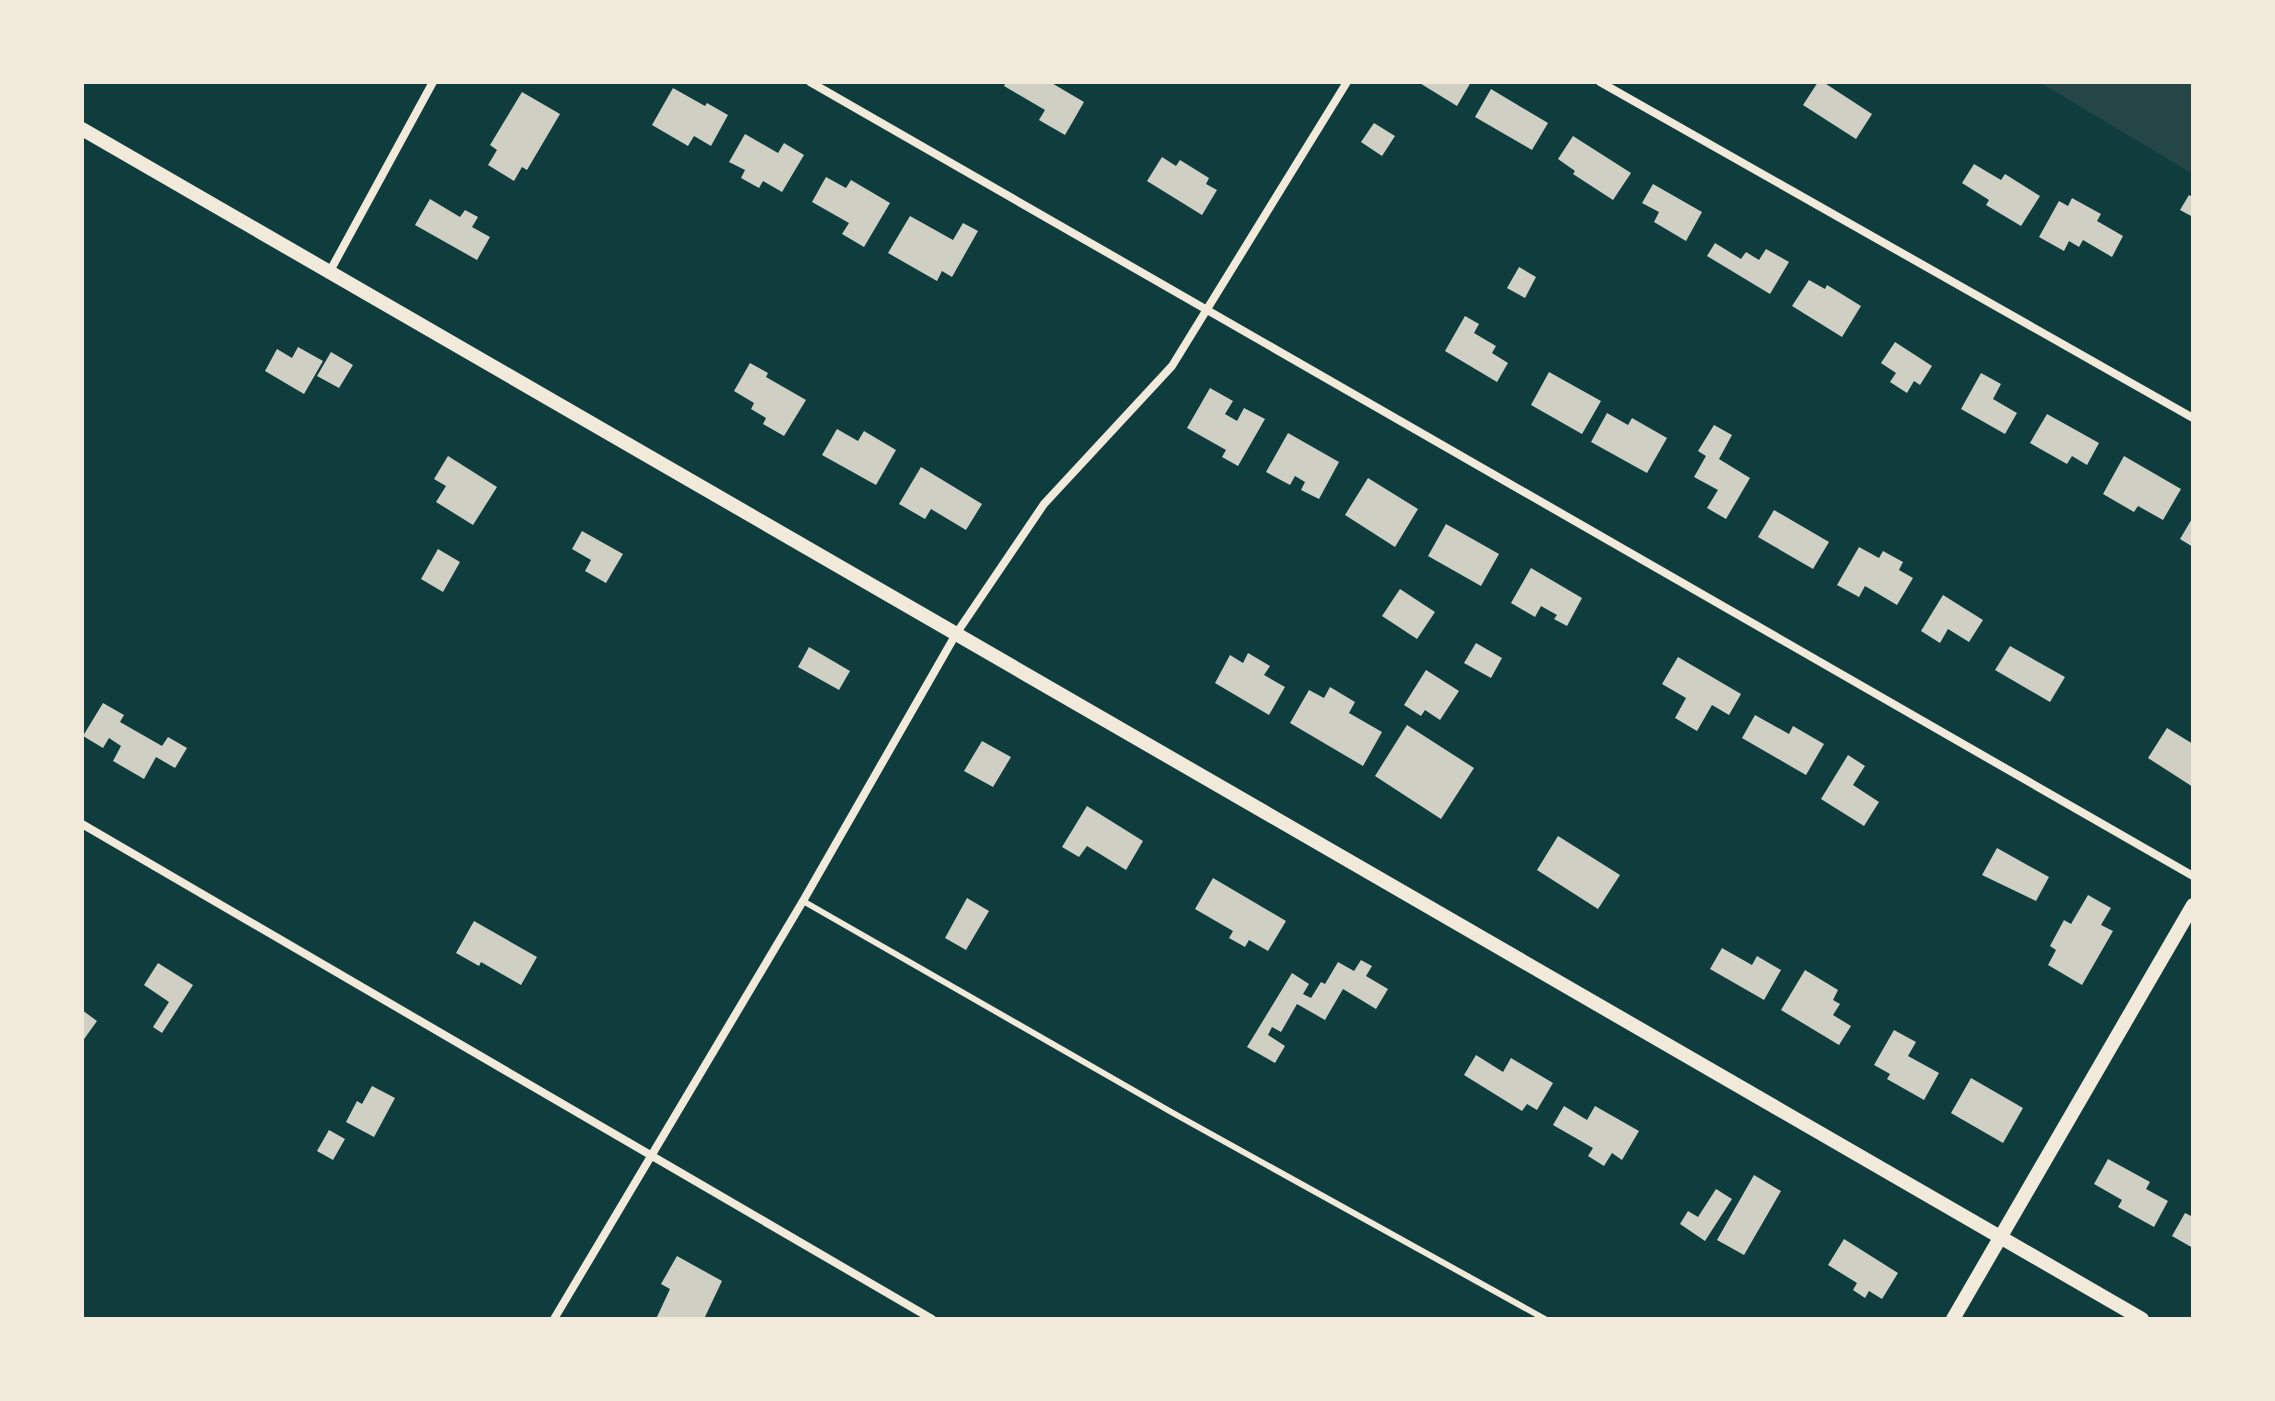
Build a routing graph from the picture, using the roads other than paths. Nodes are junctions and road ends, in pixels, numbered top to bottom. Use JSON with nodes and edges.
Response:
{"nodes":[{"id":1,"x":433,"y":82,"type":"edge"},
{"id":2,"x":810,"y":82,"type":"edge"},
{"id":3,"x":1347,"y":82,"type":"edge"},
{"id":4,"x":1600,"y":82,"type":"edge"},
{"id":5,"x":82,"y":129,"type":"edge"},
{"id":6,"x":330,"y":271,"type":"junction"},
{"id":7,"x":1207,"y":312,"type":"junction"},
{"id":8,"x":2193,"y":418,"type":"edge"},
{"id":9,"x":956,"y":634,"type":"junction"},
{"id":10,"x":82,"y":824,"type":"edge"},
{"id":11,"x":2193,"y":876,"type":"edge"},
{"id":12,"x":803,"y":901,"type":"junction"},
{"id":13,"x":2193,"y":905,"type":"edge"},
{"id":14,"x":651,"y":1156,"type":"junction"},
{"id":15,"x":2000,"y":1237,"type":"junction"},
{"id":16,"x":554,"y":1319,"type":"edge"},
{"id":17,"x":932,"y":1319,"type":"edge"},
{"id":18,"x":1545,"y":1319,"type":"edge"},
{"id":19,"x":1953,"y":1319,"type":"edge"},
{"id":20,"x":2142,"y":1319,"type":"edge"}],
"edges":[{"from":1,"to":6,"type":"street"},
{"from":2,"to":7,"type":"street"},
{"from":3,"to":7,"type":"street"},
{"from":4,"to":8,"type":"street"},
{"from":5,"to":6,"type":"street"},
{"from":6,"to":9,"type":"street"},
{"from":7,"to":9,"type":"street"},
{"from":7,"to":11,"type":"street"},
{"from":9,"to":12,"type":"street"},
{"from":9,"to":15,"type":"street"},
{"from":10,"to":14,"type":"street"},
{"from":12,"to":14,"type":"street"},
{"from":12,"to":18,"type":"lane"},
{"from":13,"to":15,"type":"street"},
{"from":14,"to":16,"type":"street"},
{"from":14,"to":17,"type":"street"},
{"from":15,"to":19,"type":"street"},
{"from":15,"to":20,"type":"street"}]}
